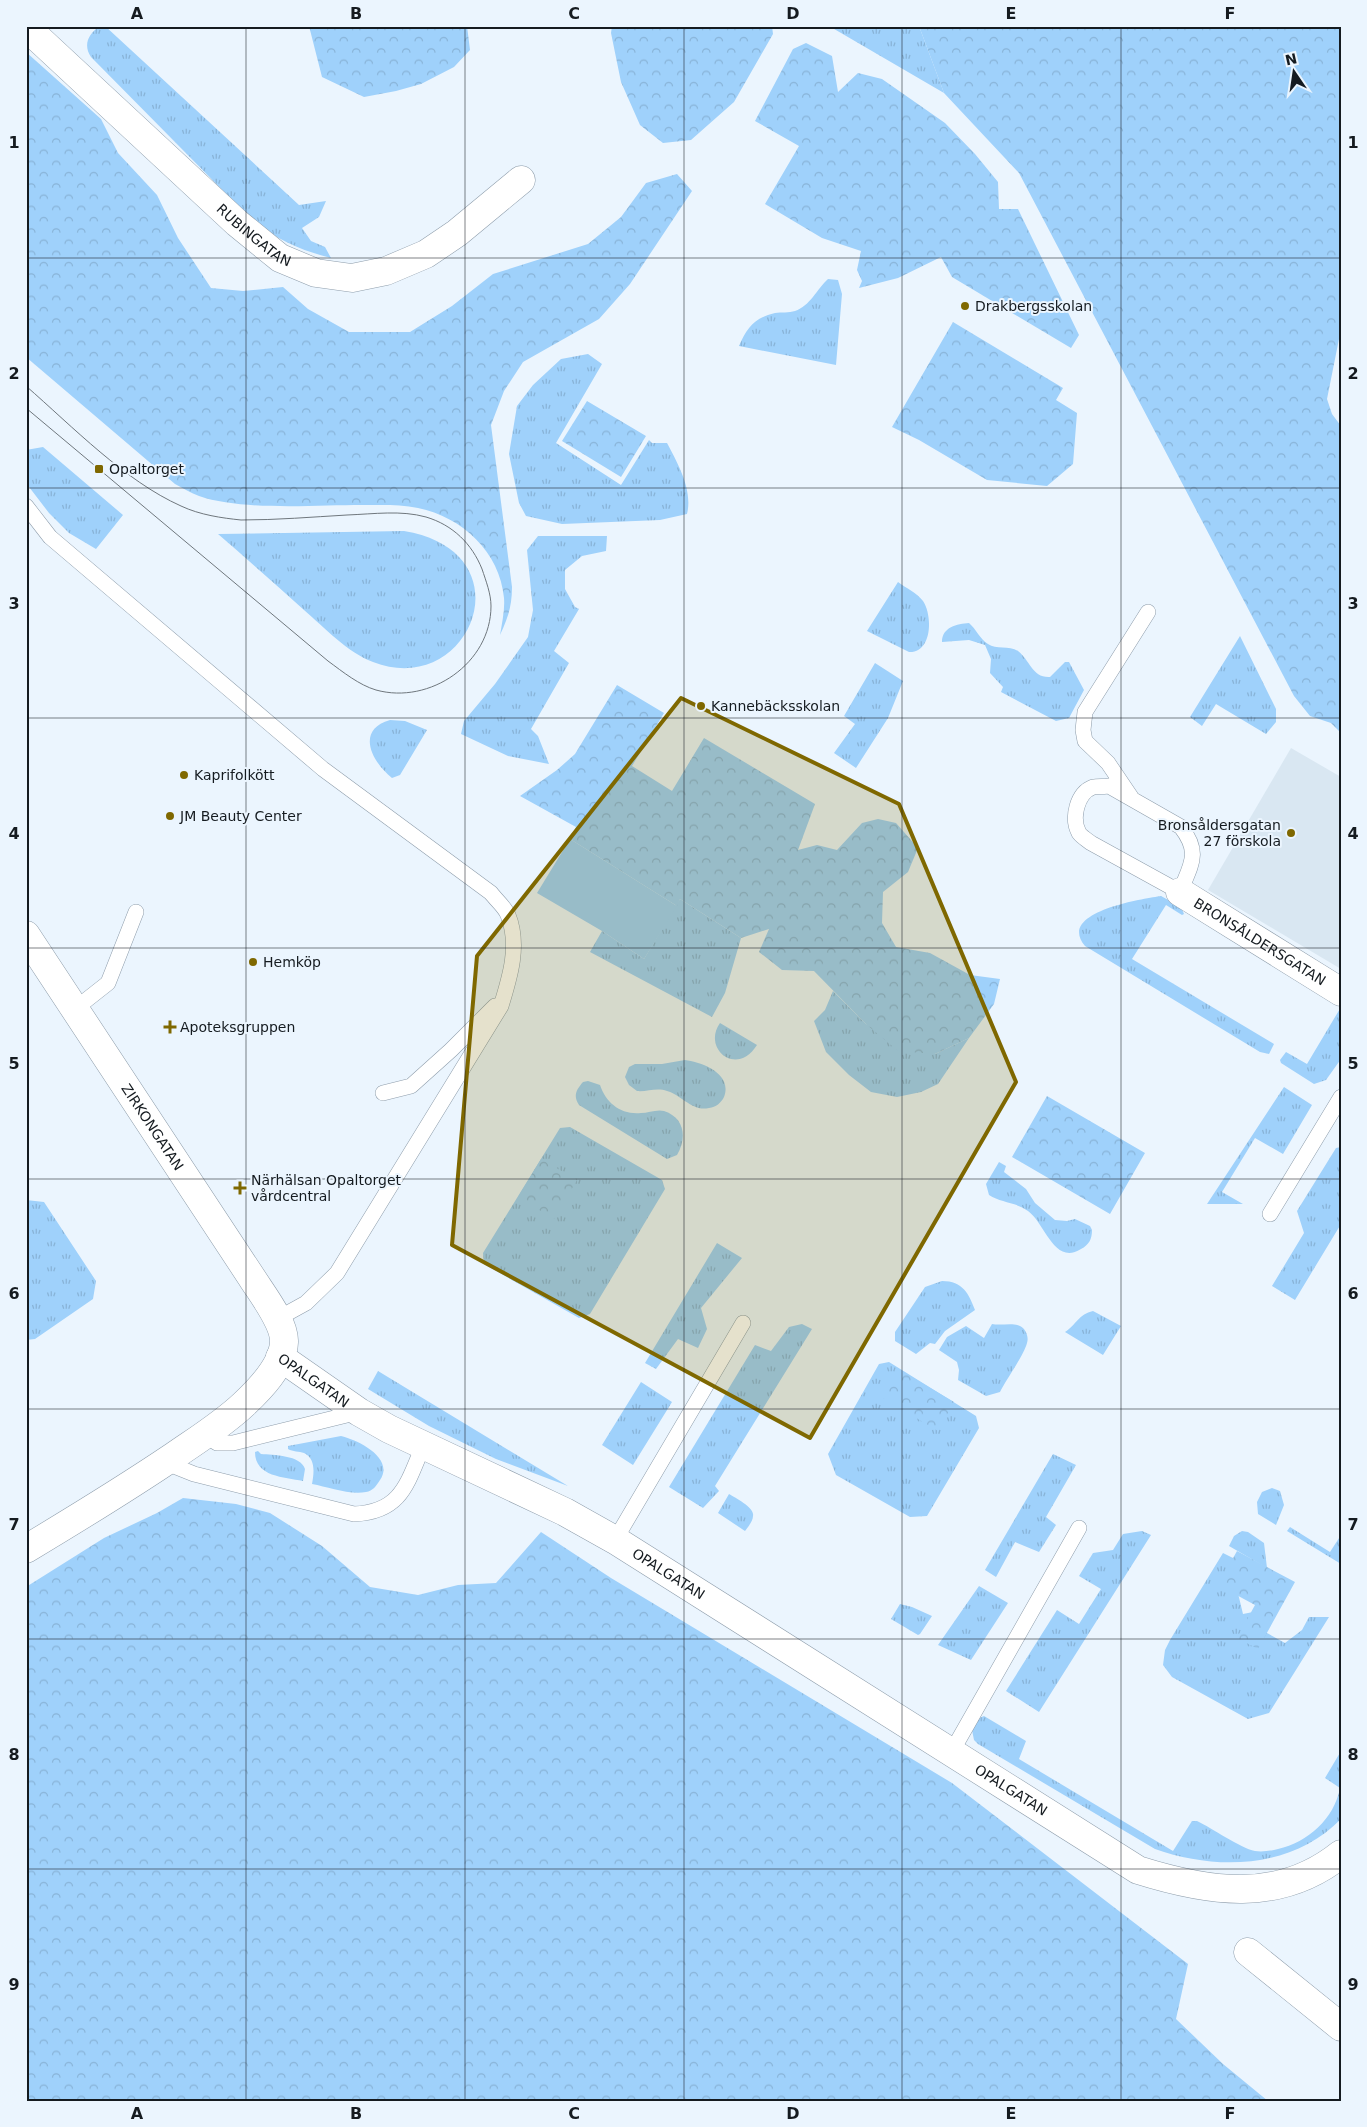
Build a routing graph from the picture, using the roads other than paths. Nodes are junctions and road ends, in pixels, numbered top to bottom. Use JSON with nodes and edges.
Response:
{"nodes":[{"id":1,"x":26,"y":27,"type":"edge"},
{"id":2,"x":521,"y":180,"type":"dead end"},
{"id":3,"x":26,"y":506,"type":"edge"},
{"id":4,"x":1148,"y":612,"type":"dead end"},
{"id":5,"x":1133,"y":800,"type":"junction"},
{"id":6,"x":1180,"y":892,"type":"junction"},
{"id":7,"x":136,"y":912,"type":"dead end"},
{"id":8,"x":26,"y":936,"type":"edge"},
{"id":9,"x":1341,"y":992,"type":"edge"},
{"id":10,"x":504,"y":996,"type":"junction"},
{"id":11,"x":75,"y":1009,"type":"junction"},
{"id":12,"x":383,"y":1093,"type":"dead end"},
{"id":13,"x":1341,"y":1097,"type":"edge"},
{"id":14,"x":1270,"y":1214,"type":"dead end"},
{"id":15,"x":276,"y":1319,"type":"junction"},
{"id":16,"x":743,"y":1323,"type":"dead end"},
{"id":17,"x":280,"y":1357,"type":"junction"},
{"id":18,"x":359,"y":1412,"type":"junction"},
{"id":19,"x":205,"y":1435,"type":"junction"},
{"id":20,"x":423,"y":1446,"type":"junction"},
{"id":21,"x":164,"y":1462,"type":"junction"},
{"id":22,"x":1079,"y":1528,"type":"dead end"},
{"id":23,"x":615,"y":1540,"type":"junction"},
{"id":24,"x":26,"y":1549,"type":"edge"},
{"id":25,"x":951,"y":1753,"type":"junction"},
{"id":26,"x":1341,"y":1854,"type":"edge"},
{"id":27,"x":1248,"y":1952,"type":"dead end"},
{"id":28,"x":1341,"y":2027,"type":"edge"}],
"edges":[{"from":1,"to":2,"type":"street","name":"RUBINGATAN"},
{"from":3,"to":10,"type":"lane"},
{"from":4,"to":5,"type":"lane"},
{"from":5,"to":6,"type":"lane","name":"BRONSÅLDERSGATAN"},
{"from":5,"to":6,"type":"lane","name":"BRONSÅLDERSGATAN"},
{"from":6,"to":9,"type":"street","name":"BRONSÅLDERSGATAN"},
{"from":7,"to":11,"type":"lane"},
{"from":8,"to":11,"type":"street","name":"ZIRKONGATAN"},
{"from":10,"to":12,"type":"lane"},
{"from":10,"to":15,"type":"lane"},
{"from":11,"to":15,"type":"street","name":"ZIRKONGATAN"},
{"from":13,"to":14,"type":"lane"},
{"from":15,"to":17,"type":"street"},
{"from":16,"to":23,"type":"lane"},
{"from":17,"to":18,"type":"street","name":"OPALGATAN"},
{"from":17,"to":19,"type":"street","name":"OPALGATAN"},
{"from":18,"to":19,"type":"lane"},
{"from":18,"to":20,"type":"street","name":"OPALGATAN"},
{"from":19,"to":21,"type":"street","name":"OPALGATAN"},
{"from":20,"to":21,"type":"lane"},
{"from":20,"to":23,"type":"street","name":"OPALGATAN"},
{"from":21,"to":24,"type":"street","name":"OPALGATAN"},
{"from":22,"to":25,"type":"lane"},
{"from":23,"to":25,"type":"street","name":"OPALGATAN"},
{"from":25,"to":26,"type":"street","name":"OPALGATAN"},
{"from":27,"to":28,"type":"street"}]}
